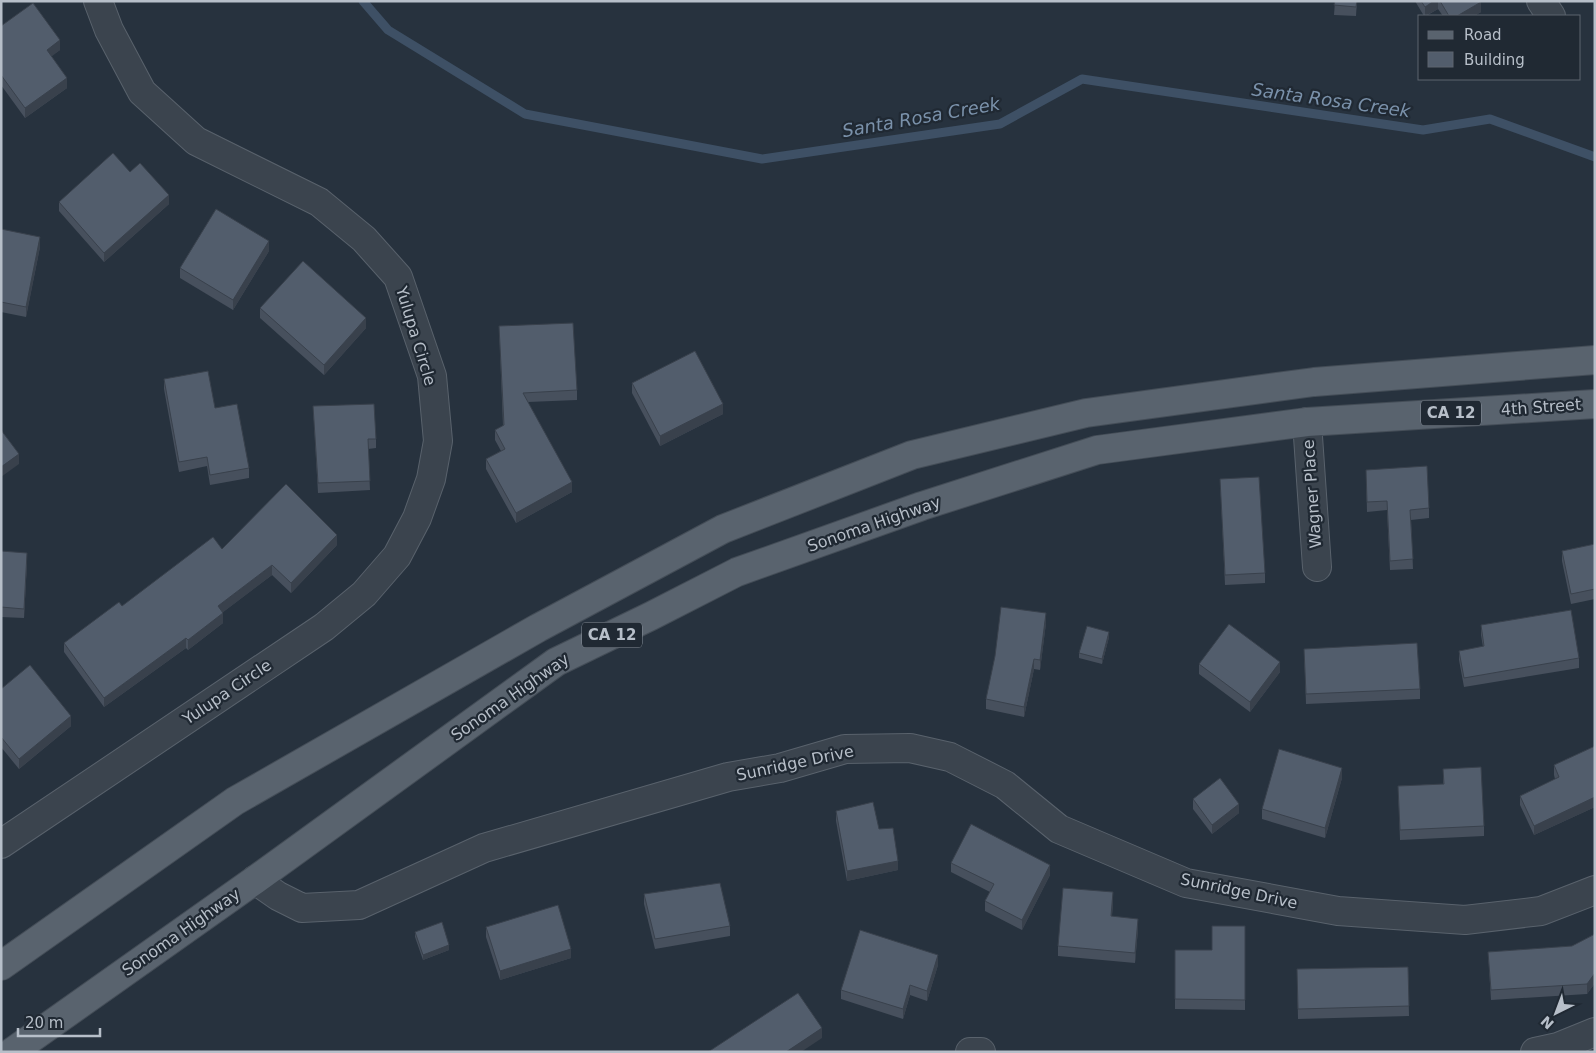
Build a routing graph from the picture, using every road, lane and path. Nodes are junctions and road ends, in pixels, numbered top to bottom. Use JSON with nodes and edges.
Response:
{"nodes":[{"id":1,"x":98,"y":1,"type":"edge"},
{"id":2,"x":1541,"y":1,"type":"edge"},
{"id":3,"x":1549,"y":15,"type":"edge"},
{"id":4,"x":1595,"y":360,"type":"edge"},
{"id":5,"x":1595,"y":404,"type":"edge"},
{"id":6,"x":1307,"y":422,"type":"junction"},
{"id":7,"x":1317,"y":567,"type":"dead end"},
{"id":8,"x":1,"y":844,"type":"edge"},
{"id":9,"x":255,"y":880,"type":"junction"},
{"id":10,"x":1595,"y":890,"type":"edge"},
{"id":11,"x":1,"y":966,"type":"edge"},
{"id":12,"x":1595,"y":1032,"type":"edge"},
{"id":13,"x":12,"y":1052,"type":"edge"},
{"id":14,"x":970,"y":1052,"type":"edge"},
{"id":15,"x":982,"y":1052,"type":"edge"},
{"id":16,"x":1535,"y":1052,"type":"edge"}],
"edges":[{"from":1,"to":8,"type":"street","name":"Yulupa Circle"},
{"from":2,"to":3,"type":"street"},
{"from":4,"to":11,"type":"main road","number":"CA 12"},
{"from":5,"to":6,"type":"main road","name":"4th Street","number":"CA 12"},
{"from":6,"to":7,"type":"street","name":"Wagner Place"},
{"from":6,"to":9,"type":"main road","name":"Sonoma Highway","number":"CA 12"},
{"from":9,"to":10,"type":"street","name":"Sunridge Drive"},
{"from":9,"to":13,"type":"main road","name":"Sonoma Highway","number":"CA 12"},
{"from":12,"to":16,"type":"street"},
{"from":14,"to":15,"type":"street"}]}
